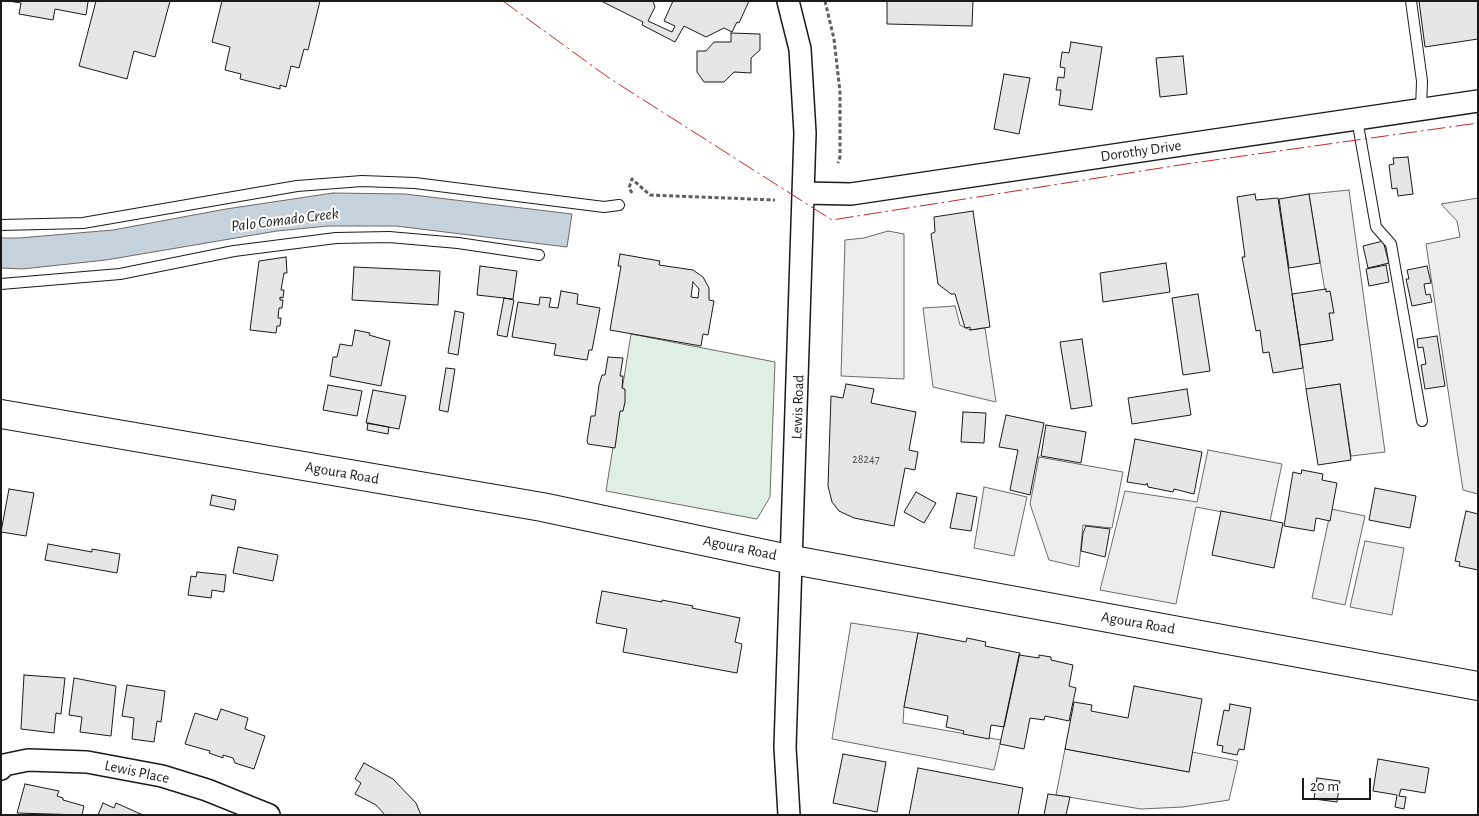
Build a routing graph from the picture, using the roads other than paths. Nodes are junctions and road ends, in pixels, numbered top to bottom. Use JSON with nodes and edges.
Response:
{"nodes":[{"id":1,"x":788,"y":1,"type":"edge"},
{"id":2,"x":1411,"y":1,"type":"edge"},
{"id":3,"x":1478,"y":101,"type":"edge"},
{"id":4,"x":1420,"y":110,"type":"junction"},
{"id":5,"x":1357,"y":119,"type":"junction"},
{"id":6,"x":804,"y":193,"type":"junction"},
{"id":7,"x":619,"y":205,"type":"road end"},
{"id":8,"x":1,"y":225,"type":"edge"},
{"id":9,"x":538,"y":255,"type":"dead end"},
{"id":10,"x":1,"y":284,"type":"edge"},
{"id":11,"x":1,"y":414,"type":"edge"},
{"id":12,"x":1422,"y":421,"type":"dead end"},
{"id":13,"x":793,"y":560,"type":"junction"},
{"id":14,"x":1478,"y":686,"type":"edge"},
{"id":15,"x":1,"y":769,"type":"edge"},
{"id":16,"x":269,"y":815,"type":"edge"},
{"id":17,"x":790,"y":815,"type":"edge"}],
"edges":[{"from":1,"to":6,"type":"street","name":"Lewis Road"},
{"from":2,"to":4,"type":"lane"},
{"from":3,"to":4,"type":"street","name":"Dorothy Drive"},
{"from":4,"to":5,"type":"street","name":"Dorothy Drive"},
{"from":5,"to":6,"type":"street","name":"Dorothy Drive"},
{"from":5,"to":12,"type":"lane"},
{"from":6,"to":13,"type":"street","name":"Lewis Road"},
{"from":7,"to":8,"type":"lane"},
{"from":9,"to":10,"type":"lane"},
{"from":11,"to":13,"type":"main road","name":"Agoura Road"},
{"from":13,"to":14,"type":"main road","name":"Agoura Road"},
{"from":13,"to":17,"type":"street","name":"Lewis Road"},
{"from":15,"to":16,"type":"street","name":"Lewis Place"}]}
